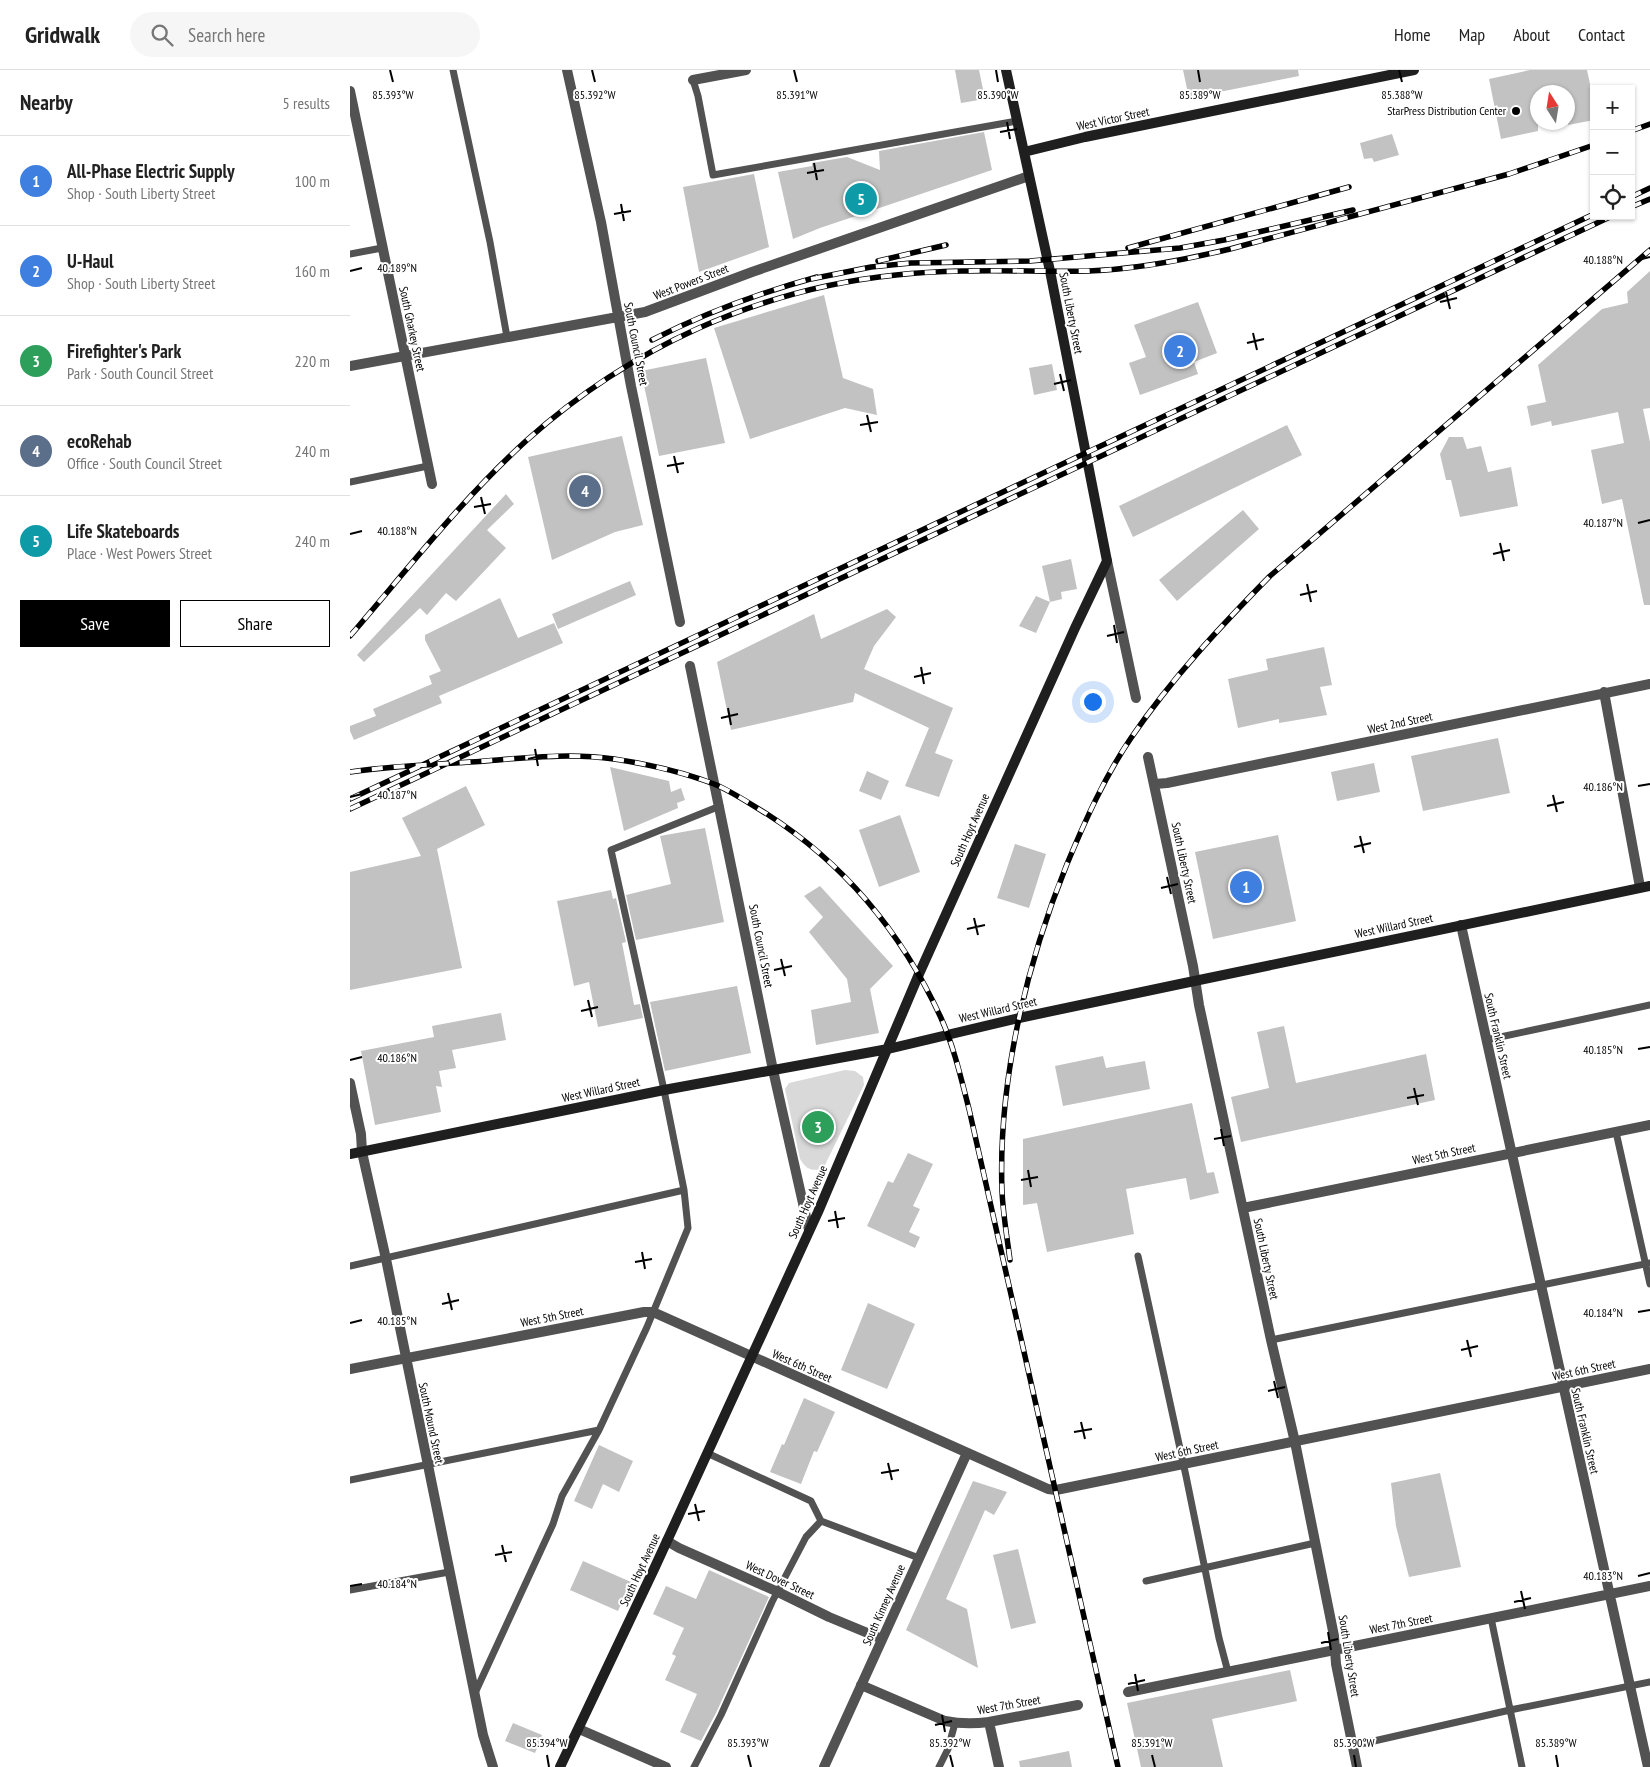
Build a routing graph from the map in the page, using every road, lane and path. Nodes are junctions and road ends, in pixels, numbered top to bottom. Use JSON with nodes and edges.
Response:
{"nodes":[{"id":1,"x":453,"y":70,"type":"edge"},
{"id":2,"x":567,"y":70,"type":"edge"},
{"id":3,"x":746,"y":70,"type":"edge"},
{"id":4,"x":1006,"y":70,"type":"edge"},
{"id":5,"x":1414,"y":70,"type":"edge"},
{"id":6,"x":1400,"y":71,"type":"edge"},
{"id":7,"x":693,"y":80,"type":"joint"},
{"id":8,"x":350,"y":90,"type":"edge"},
{"id":9,"x":1017,"y":121,"type":"junction"},
{"id":10,"x":1024,"y":152,"type":"junction"},
{"id":11,"x":1029,"y":176,"type":"junction"},
{"id":12,"x":382,"y":248,"type":"junction"},
{"id":13,"x":350,"y":254,"type":"edge"},
{"id":14,"x":618,"y":317,"type":"junction"},
{"id":15,"x":507,"y":337,"type":"junction"},
{"id":16,"x":405,"y":355,"type":"junction"},
{"id":17,"x":350,"y":366,"type":"edge"},
{"id":18,"x":428,"y":466,"type":"junction"},
{"id":19,"x":350,"y":482,"type":"edge"},
{"id":20,"x":432,"y":484,"type":"dead end"},
{"id":21,"x":1108,"y":561,"type":"junction"},
{"id":22,"x":680,"y":622,"type":"dead end"},
{"id":23,"x":690,"y":666,"type":"dead end"},
{"id":24,"x":1650,"y":684,"type":"edge"},
{"id":25,"x":1604,"y":692,"type":"junction"},
{"id":26,"x":1136,"y":698,"type":"dead end"},
{"id":27,"x":1148,"y":757,"type":"dead end"},
{"id":28,"x":1155,"y":784,"type":"junction"},
{"id":29,"x":720,"y":806,"type":"junction"},
{"id":30,"x":1645,"y":886,"type":"edge"},
{"id":31,"x":1461,"y":925,"type":"junction"},
{"id":32,"x":1195,"y":981,"type":"junction"},
{"id":33,"x":1650,"y":1005,"type":"edge"},
{"id":34,"x":1486,"y":1040,"type":"junction"},
{"id":35,"x":888,"y":1049,"type":"junction"},
{"id":36,"x":773,"y":1070,"type":"junction"},
{"id":37,"x":350,"y":1083,"type":"edge"},
{"id":38,"x":664,"y":1090,"type":"junction"},
{"id":39,"x":1650,"y":1125,"type":"edge"},
{"id":40,"x":1616,"y":1132,"type":"junction"},
{"id":41,"x":362,"y":1152,"type":"junction"},
{"id":42,"x":1512,"y":1153,"type":"junction"},
{"id":43,"x":350,"y":1154,"type":"edge"},
{"id":44,"x":684,"y":1190,"type":"junction"},
{"id":45,"x":1243,"y":1208,"type":"junction"},
{"id":46,"x":809,"y":1230,"type":"junction"},
{"id":47,"x":1138,"y":1256,"type":"dead end"},
{"id":48,"x":386,"y":1259,"type":"junction"},
{"id":49,"x":1648,"y":1263,"type":"edge"},
{"id":50,"x":350,"y":1266,"type":"edge"},
{"id":51,"x":1540,"y":1284,"type":"junction"},
{"id":52,"x":1650,"y":1284,"type":"edge"},
{"id":53,"x":652,"y":1312,"type":"junction"},
{"id":54,"x":1271,"y":1340,"type":"junction"},
{"id":55,"x":752,"y":1356,"type":"junction"},
{"id":56,"x":405,"y":1357,"type":"junction"},
{"id":57,"x":350,"y":1369,"type":"edge"},
{"id":58,"x":1650,"y":1369,"type":"edge"},
{"id":59,"x":1563,"y":1387,"type":"junction"},
{"id":60,"x":599,"y":1430,"type":"junction"},
{"id":61,"x":1295,"y":1442,"type":"junction"},
{"id":62,"x":707,"y":1453,"type":"junction"},
{"id":63,"x":967,"y":1454,"type":"junction"},
{"id":64,"x":427,"y":1464,"type":"junction"},
{"id":65,"x":1184,"y":1465,"type":"junction"},
{"id":66,"x":350,"y":1480,"type":"edge"},
{"id":67,"x":821,"y":1521,"type":"junction"},
{"id":68,"x":667,"y":1541,"type":"junction"},
{"id":69,"x":1315,"y":1543,"type":"junction"},
{"id":70,"x":919,"y":1558,"type":"junction"},
{"id":71,"x":1205,"y":1569,"type":"junction"},
{"id":72,"x":449,"y":1572,"type":"junction"},
{"id":73,"x":1146,"y":1581,"type":"dead end"},
{"id":74,"x":1650,"y":1586,"type":"edge"},
{"id":75,"x":350,"y":1590,"type":"edge"},
{"id":76,"x":778,"y":1592,"type":"junction"},
{"id":77,"x":1610,"y":1594,"type":"junction"},
{"id":78,"x":1491,"y":1618,"type":"junction"},
{"id":79,"x":882,"y":1639,"type":"junction"},
{"id":80,"x":1335,"y":1650,"type":"junction"},
{"id":81,"x":1228,"y":1672,"type":"junction"},
{"id":82,"x":1650,"y":1682,"type":"edge"},
{"id":83,"x":861,"y":1685,"type":"junction"},
{"id":84,"x":1630,"y":1686,"type":"junction"},
{"id":85,"x":1128,"y":1692,"type":"dead end"},
{"id":86,"x":474,"y":1694,"type":"junction"},
{"id":87,"x":1078,"y":1705,"type":"dead end"},
{"id":88,"x":1510,"y":1710,"type":"junction"},
{"id":89,"x":989,"y":1722,"type":"junction"},
{"id":90,"x":955,"y":1723,"type":"junction"},
{"id":91,"x":579,"y":1729,"type":"junction"},
{"id":92,"x":1352,"y":1746,"type":"junction"},
{"id":93,"x":493,"y":1767,"type":"edge"},
{"id":94,"x":560,"y":1767,"type":"edge"},
{"id":95,"x":666,"y":1767,"type":"edge"},
{"id":96,"x":694,"y":1767,"type":"edge"},
{"id":97,"x":824,"y":1767,"type":"edge"},
{"id":98,"x":939,"y":1767,"type":"edge"},
{"id":99,"x":999,"y":1767,"type":"edge"},
{"id":100,"x":1357,"y":1767,"type":"edge"},
{"id":101,"x":1522,"y":1767,"type":"edge"},
{"id":102,"x":1648,"y":1767,"type":"edge"}],
"edges":[{"from":1,"to":15,"type":"lane"},
{"from":2,"to":14,"type":"street","name":"South Council Street"},
{"from":3,"to":7,"type":"street"},
{"from":4,"to":9,"type":"main road","name":"South Liberty Street"},
{"from":5,"to":6,"type":"main road","name":"West Victor Street"},
{"from":6,"to":10,"type":"main road","name":"West Victor Street"},
{"from":7,"to":9,"type":"lane"},
{"from":8,"to":12,"type":"street","name":"South Gharkey Street"},
{"from":9,"to":10,"type":"main road","name":"South Liberty Street"},
{"from":10,"to":11,"type":"main road","name":"South Liberty Street"},
{"from":11,"to":14,"type":"street","name":"West Powers Street"},
{"from":11,"to":21,"type":"main road","name":"South Liberty Street"},
{"from":12,"to":13,"type":"lane"},
{"from":12,"to":16,"type":"street","name":"South Gharkey Street"},
{"from":14,"to":15,"type":"street","name":"West Powers Street"},
{"from":14,"to":22,"type":"street","name":"South Council Street"},
{"from":15,"to":16,"type":"street","name":"West Powers Street"},
{"from":16,"to":17,"type":"street","name":"West Powers Street"},
{"from":16,"to":18,"type":"street","name":"South Gharkey Street"},
{"from":18,"to":19,"type":"lane"},
{"from":18,"to":20,"type":"street","name":"South Gharkey Street"},
{"from":21,"to":26,"type":"street"},
{"from":21,"to":35,"type":"main road","name":"South Hoyt Avenue"},
{"from":23,"to":29,"type":"street","name":"South Council Street"},
{"from":24,"to":25,"type":"street","name":"West 2nd Street"},
{"from":25,"to":28,"type":"street","name":"West 2nd Street"},
{"from":25,"to":30,"type":"street"},
{"from":27,"to":28,"type":"street","name":"South Liberty Street"},
{"from":28,"to":32,"type":"street","name":"South Liberty Street"},
{"from":29,"to":36,"type":"street","name":"South Council Street"},
{"from":29,"to":38,"type":"lane"},
{"from":30,"to":31,"type":"main road","name":"West Willard Street"},
{"from":31,"to":32,"type":"main road","name":"West Willard Street"},
{"from":31,"to":34,"type":"street","name":"South Franklin Street"},
{"from":32,"to":35,"type":"main road","name":"West Willard Street"},
{"from":32,"to":45,"type":"street","name":"South Liberty Street"},
{"from":33,"to":34,"type":"lane"},
{"from":34,"to":42,"type":"street","name":"South Franklin Street"},
{"from":35,"to":36,"type":"main road","name":"West Willard Street"},
{"from":35,"to":46,"type":"main road","name":"South Hoyt Avenue"},
{"from":36,"to":38,"type":"main road","name":"West Willard Street"},
{"from":36,"to":46,"type":"street","name":"South Council Street"},
{"from":37,"to":41,"type":"street","name":"South Mound Street"},
{"from":38,"to":41,"type":"main road","name":"West Willard Street"},
{"from":38,"to":44,"type":"lane"},
{"from":39,"to":40,"type":"street","name":"West 5th Street"},
{"from":40,"to":42,"type":"street","name":"West 5th Street"},
{"from":40,"to":49,"type":"lane"},
{"from":41,"to":43,"type":"main road","name":"West Willard Street"},
{"from":41,"to":48,"type":"street","name":"South Mound Street"},
{"from":42,"to":45,"type":"street","name":"West 5th Street"},
{"from":42,"to":51,"type":"street","name":"South Franklin Street"},
{"from":44,"to":48,"type":"lane"},
{"from":44,"to":53,"type":"lane"},
{"from":45,"to":54,"type":"street","name":"South Liberty Street"},
{"from":46,"to":55,"type":"main road","name":"South Hoyt Avenue"},
{"from":47,"to":65,"type":"lane"},
{"from":48,"to":50,"type":"lane"},
{"from":48,"to":56,"type":"street","name":"South Mound Street"},
{"from":49,"to":51,"type":"lane"},
{"from":49,"to":52,"type":"lane"},
{"from":51,"to":54,"type":"lane"},
{"from":51,"to":59,"type":"street","name":"South Franklin Street"},
{"from":53,"to":55,"type":"street"},
{"from":53,"to":56,"type":"street","name":"West 5th Street"},
{"from":53,"to":60,"type":"lane"},
{"from":54,"to":61,"type":"street","name":"South Liberty Street"},
{"from":55,"to":62,"type":"main road","name":"South Hoyt Avenue"},
{"from":55,"to":63,"type":"street","name":"West 6th Street"},
{"from":56,"to":57,"type":"street","name":"West 5th Street"},
{"from":56,"to":64,"type":"street","name":"South Mound Street"},
{"from":58,"to":59,"type":"street","name":"West 6th Street"},
{"from":59,"to":61,"type":"street","name":"West 6th Street"},
{"from":59,"to":77,"type":"street","name":"South Franklin Street"},
{"from":60,"to":64,"type":"lane"},
{"from":60,"to":86,"type":"lane"},
{"from":61,"to":65,"type":"street","name":"West 6th Street"},
{"from":61,"to":69,"type":"street","name":"South Liberty Street"},
{"from":62,"to":67,"type":"lane"},
{"from":62,"to":68,"type":"main road","name":"South Hoyt Avenue"},
{"from":63,"to":65,"type":"street","name":"West 6th Street"},
{"from":63,"to":70,"type":"street","name":"South Kinney Avenue"},
{"from":64,"to":66,"type":"lane"},
{"from":64,"to":72,"type":"street","name":"South Mound Street"},
{"from":65,"to":71,"type":"lane"},
{"from":67,"to":70,"type":"lane"},
{"from":67,"to":76,"type":"lane"},
{"from":68,"to":76,"type":"street","name":"West Dover Street"},
{"from":68,"to":91,"type":"main road","name":"South Hoyt Avenue"},
{"from":69,"to":71,"type":"lane"},
{"from":69,"to":80,"type":"street","name":"South Liberty Street"},
{"from":70,"to":79,"type":"street","name":"South Kinney Avenue"},
{"from":71,"to":73,"type":"lane"},
{"from":71,"to":81,"type":"lane"},
{"from":72,"to":75,"type":"lane"},
{"from":72,"to":86,"type":"street","name":"South Mound Street"},
{"from":74,"to":77,"type":"street","name":"West 7th Street"},
{"from":76,"to":79,"type":"street","name":"West Dover Street"},
{"from":76,"to":96,"type":"lane"},
{"from":77,"to":78,"type":"street","name":"West 7th Street"},
{"from":77,"to":84,"type":"street","name":"South Franklin Street"},
{"from":78,"to":80,"type":"street","name":"West 7th Street"},
{"from":78,"to":88,"type":"lane"},
{"from":79,"to":83,"type":"street","name":"South Kinney Avenue"},
{"from":80,"to":81,"type":"street","name":"West 7th Street"},
{"from":80,"to":92,"type":"street","name":"South Liberty Street"},
{"from":81,"to":85,"type":"street","name":"West 7th Street"},
{"from":82,"to":84,"type":"lane"},
{"from":83,"to":90,"type":"street","name":"West 7th Street"},
{"from":83,"to":97,"type":"street","name":"South Kinney Avenue"},
{"from":84,"to":88,"type":"lane"},
{"from":84,"to":102,"type":"street","name":"South Franklin Street"},
{"from":86,"to":93,"type":"street","name":"South Mound Street"},
{"from":87,"to":89,"type":"street","name":"West 7th Street"},
{"from":88,"to":92,"type":"lane"},
{"from":88,"to":101,"type":"lane"},
{"from":89,"to":90,"type":"street","name":"West 7th Street"},
{"from":89,"to":99,"type":"street"},
{"from":90,"to":98,"type":"lane"},
{"from":91,"to":94,"type":"main road","name":"South Hoyt Avenue"},
{"from":91,"to":95,"type":"street"},
{"from":92,"to":100,"type":"street","name":"South Liberty Street"}]}
